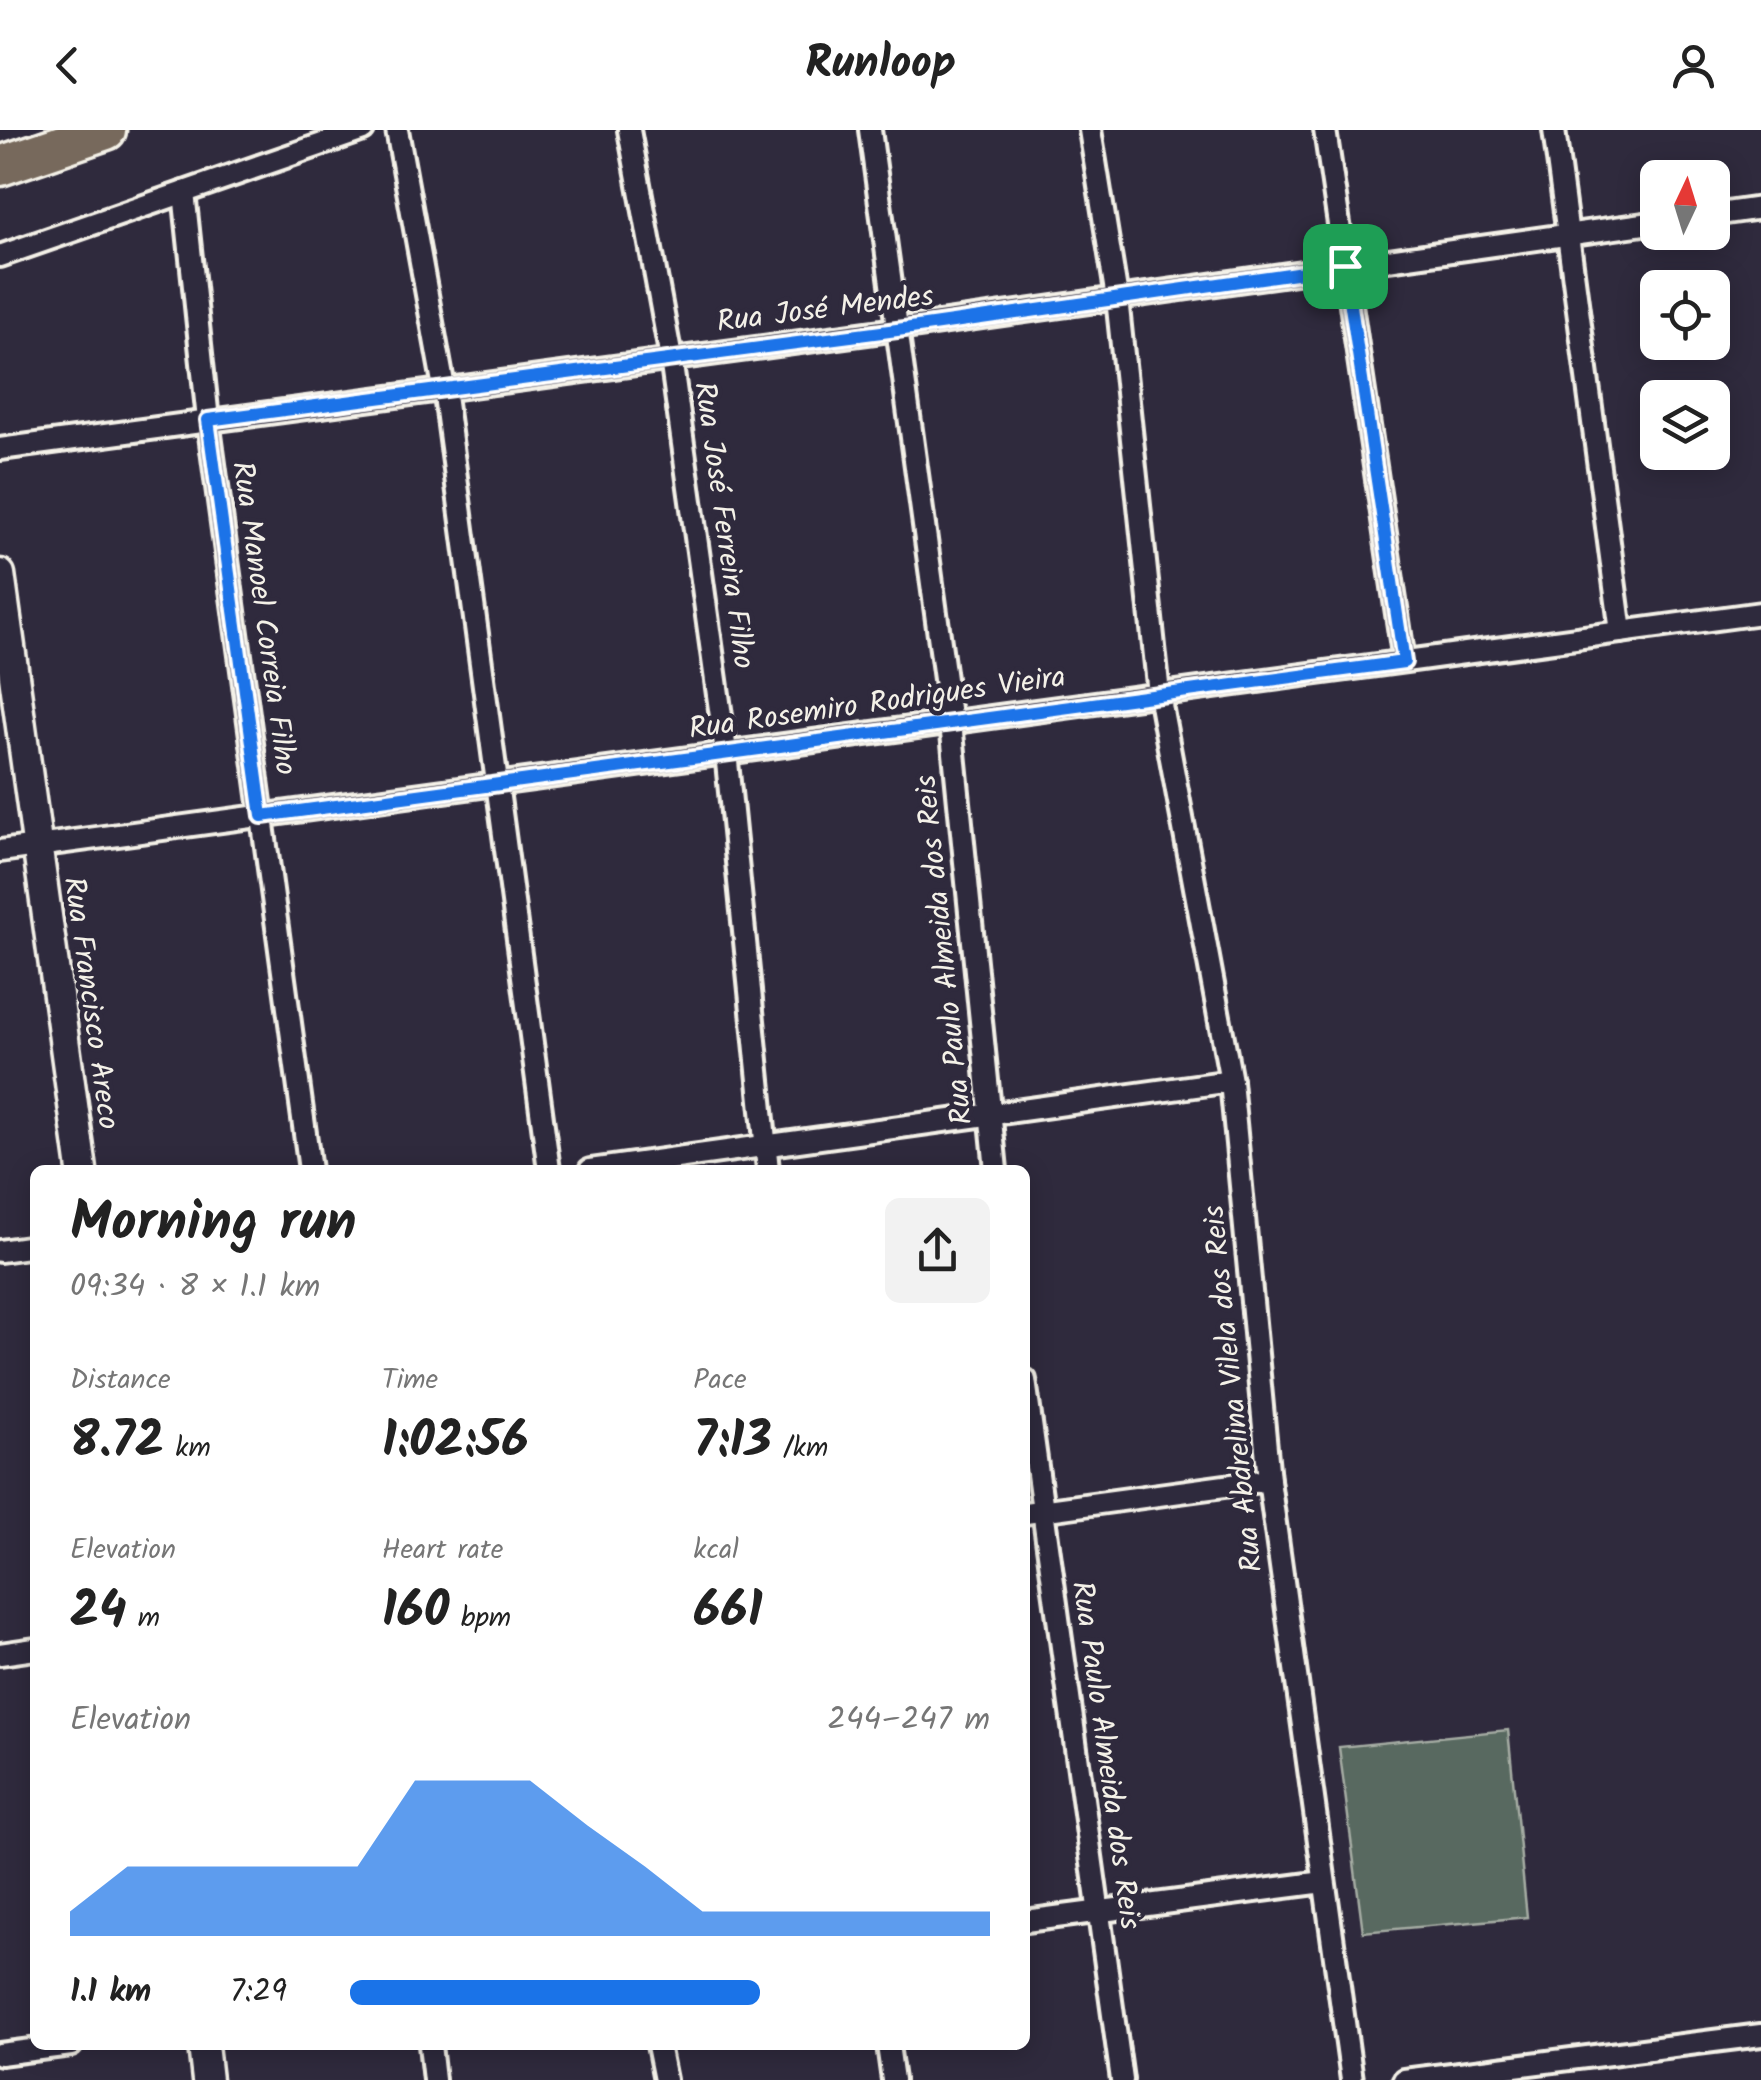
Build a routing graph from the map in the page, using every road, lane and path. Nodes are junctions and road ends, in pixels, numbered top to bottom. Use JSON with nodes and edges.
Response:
{"nodes":[{"id":1,"x":106,"y":130,"type":"edge"},
{"id":2,"x":363,"y":130,"type":"edge"},
{"id":3,"x":397,"y":130,"type":"edge"},
{"id":4,"x":629,"y":130,"type":"edge"},
{"id":5,"x":870,"y":130,"type":"edge"},
{"id":6,"x":1090,"y":130,"type":"edge"},
{"id":7,"x":1325,"y":130,"type":"edge"},
{"id":8,"x":1554,"y":130,"type":"edge"},
{"id":9,"x":0,"y":166,"type":"edge"},
{"id":10,"x":184,"y":192,"type":"junction"},
{"id":11,"x":1761,"y":208,"type":"edge"},
{"id":12,"x":1730,"y":212,"type":"edge"},
{"id":13,"x":1640,"y":225,"type":"edge"},
{"id":14,"x":1569,"y":235,"type":"junction"},
{"id":15,"x":0,"y":256,"type":"edge"},
{"id":16,"x":1345,"y":266,"type":"junction"},
{"id":17,"x":1118,"y":298,"type":"junction"},
{"id":18,"x":897,"y":330,"type":"junction"},
{"id":19,"x":671,"y":358,"type":"junction"},
{"id":20,"x":444,"y":388,"type":"junction"},
{"id":21,"x":208,"y":420,"type":"junction"},
{"id":22,"x":0,"y":449,"type":"edge"},
{"id":23,"x":0,"y":574,"type":"edge"},
{"id":24,"x":1761,"y":613,"type":"edge"},
{"id":25,"x":1621,"y":632,"type":"junction"},
{"id":26,"x":1404,"y":662,"type":"junction"},
{"id":27,"x":1159,"y":694,"type":"junction"},
{"id":28,"x":951,"y":723,"type":"junction"},
{"id":29,"x":726,"y":752,"type":"junction"},
{"id":30,"x":497,"y":784,"type":"junction"},
{"id":31,"x":262,"y":816,"type":"junction"},
{"id":32,"x":38,"y":846,"type":"junction"},
{"id":33,"x":0,"y":851,"type":"edge"},
{"id":34,"x":1231,"y":1081,"type":"junction"},
{"id":35,"x":988,"y":1114,"type":"junction"},
{"id":36,"x":764,"y":1145,"type":"junction"},
{"id":37,"x":81,"y":1165,"type":"edge"},
{"id":38,"x":309,"y":1165,"type":"edge"},
{"id":39,"x":548,"y":1165,"type":"edge"},
{"id":40,"x":625,"y":1165,"type":"edge"},
{"id":41,"x":767,"y":1165,"type":"edge"},
{"id":42,"x":995,"y":1165,"type":"edge"},
{"id":43,"x":30,"y":1247,"type":"edge"},
{"id":44,"x":0,"y":1251,"type":"edge"},
{"id":45,"x":1030,"y":1453,"type":"edge"},
{"id":46,"x":1268,"y":1480,"type":"junction"},
{"id":47,"x":1034,"y":1512,"type":"edge"},
{"id":48,"x":30,"y":1651,"type":"edge"},
{"id":49,"x":0,"y":1654,"type":"edge"},
{"id":50,"x":1324,"y":1882,"type":"junction"},
{"id":51,"x":1099,"y":1912,"type":"junction"},
{"id":52,"x":1030,"y":1921,"type":"edge"},
{"id":53,"x":1761,"y":2036,"type":"edge"},
{"id":54,"x":32,"y":2050,"type":"edge"},
{"id":55,"x":203,"y":2050,"type":"edge"},
{"id":56,"x":431,"y":2050,"type":"edge"},
{"id":57,"x":659,"y":2050,"type":"edge"},
{"id":58,"x":889,"y":2050,"type":"edge"},
{"id":59,"x":0,"y":2054,"type":"edge"},
{"id":60,"x":208,"y":2080,"type":"edge"},
{"id":61,"x":434,"y":2080,"type":"edge"},
{"id":62,"x":664,"y":2080,"type":"edge"},
{"id":63,"x":893,"y":2080,"type":"edge"},
{"id":64,"x":1122,"y":2080,"type":"edge"},
{"id":65,"x":1352,"y":2080,"type":"edge"},
{"id":66,"x":1404,"y":2080,"type":"edge"}],
"edges":[{"from":1,"to":9,"type":"highway"},
{"from":2,"to":10,"type":"street"},
{"from":3,"to":20,"type":"street"},
{"from":4,"to":19,"type":"street","name":"Rua José Ferreira Filho"},
{"from":5,"to":18,"type":"street","name":"Rua Paulo Almeida dos Reis"},
{"from":6,"to":17,"type":"street","name":"Rua Abdrelina Vilela dos Reis"},
{"from":7,"to":16,"type":"street"},
{"from":8,"to":14,"type":"street"},
{"from":10,"to":15,"type":"street"},
{"from":10,"to":21,"type":"street","name":"Rua Manoel Correia Filho"},
{"from":11,"to":12,"type":"street"},
{"from":13,"to":14,"type":"street","name":"Rua José Mendes"},
{"from":14,"to":16,"type":"street","name":"Rua José Mendes"},
{"from":14,"to":25,"type":"street"},
{"from":16,"to":17,"type":"street","name":"Rua José Mendes"},
{"from":16,"to":26,"type":"street"},
{"from":17,"to":18,"type":"street","name":"Rua José Mendes"},
{"from":17,"to":27,"type":"street","name":"Rua Abdrelina Vilela dos Reis"},
{"from":18,"to":19,"type":"street","name":"Rua José Mendes"},
{"from":18,"to":28,"type":"street","name":"Rua Paulo Almeida dos Reis"},
{"from":19,"to":20,"type":"street","name":"Rua José Mendes"},
{"from":19,"to":29,"type":"street","name":"Rua José Ferreira Filho"},
{"from":20,"to":21,"type":"street","name":"Rua José Mendes"},
{"from":20,"to":30,"type":"street"},
{"from":21,"to":22,"type":"street","name":"Rua José Mendes"},
{"from":21,"to":31,"type":"street","name":"Rua Manoel Correia Filho"},
{"from":23,"to":32,"type":"street","name":"Rua Francisco Areco"},
{"from":24,"to":25,"type":"street","name":"Rua Rosemiro Rodrigues Vieira"},
{"from":25,"to":26,"type":"street","name":"Rua Rosemiro Rodrigues Vieira"},
{"from":26,"to":27,"type":"street","name":"Rua Rosemiro Rodrigues Vieira"},
{"from":27,"to":28,"type":"street","name":"Rua Rosemiro Rodrigues Vieira"},
{"from":27,"to":34,"type":"street","name":"Rua Abdrelina Vilela dos Reis"},
{"from":28,"to":29,"type":"street","name":"Rua Rosemiro Rodrigues Vieira"},
{"from":28,"to":35,"type":"street","name":"Rua Paulo Almeida dos Reis"},
{"from":29,"to":30,"type":"street","name":"Rua Rosemiro Rodrigues Vieira"},
{"from":29,"to":36,"type":"street","name":"Rua José Ferreira Filho"},
{"from":30,"to":31,"type":"street","name":"Rua Rosemiro Rodrigues Vieira"},
{"from":30,"to":39,"type":"street"},
{"from":31,"to":32,"type":"street","name":"Rua Rosemiro Rodrigues Vieira"},
{"from":31,"to":38,"type":"street","name":"Rua Manoel Correia Filho"},
{"from":32,"to":33,"type":"street","name":"Rua Rosemiro Rodrigues Vieira"},
{"from":32,"to":37,"type":"street","name":"Rua Francisco Areco"},
{"from":34,"to":35,"type":"street"},
{"from":34,"to":46,"type":"street","name":"Rua Abdrelina Vilela dos Reis"},
{"from":35,"to":36,"type":"street"},
{"from":35,"to":42,"type":"street","name":"Rua Paulo Almeida dos Reis"},
{"from":36,"to":40,"type":"street"},
{"from":36,"to":41,"type":"street","name":"Rua José Ferreira Filho"},
{"from":43,"to":44,"type":"street"},
{"from":45,"to":47,"type":"street","name":"Rua Paulo Almeida dos Reis"},
{"from":46,"to":47,"type":"street"},
{"from":46,"to":50,"type":"street","name":"Rua Abdrelina Vilela dos Reis"},
{"from":47,"to":51,"type":"street","name":"Rua Paulo Almeida dos Reis"},
{"from":48,"to":49,"type":"street"},
{"from":50,"to":51,"type":"street"},
{"from":50,"to":65,"type":"street","name":"Rua Abdrelina Vilela dos Reis"},
{"from":51,"to":52,"type":"street"},
{"from":51,"to":64,"type":"street","name":"Rua Paulo Almeida dos Reis"},
{"from":53,"to":66,"type":"street"},
{"from":54,"to":59,"type":"street"},
{"from":55,"to":60,"type":"street"},
{"from":56,"to":61,"type":"street"},
{"from":57,"to":62,"type":"street"},
{"from":58,"to":63,"type":"street"}]}
